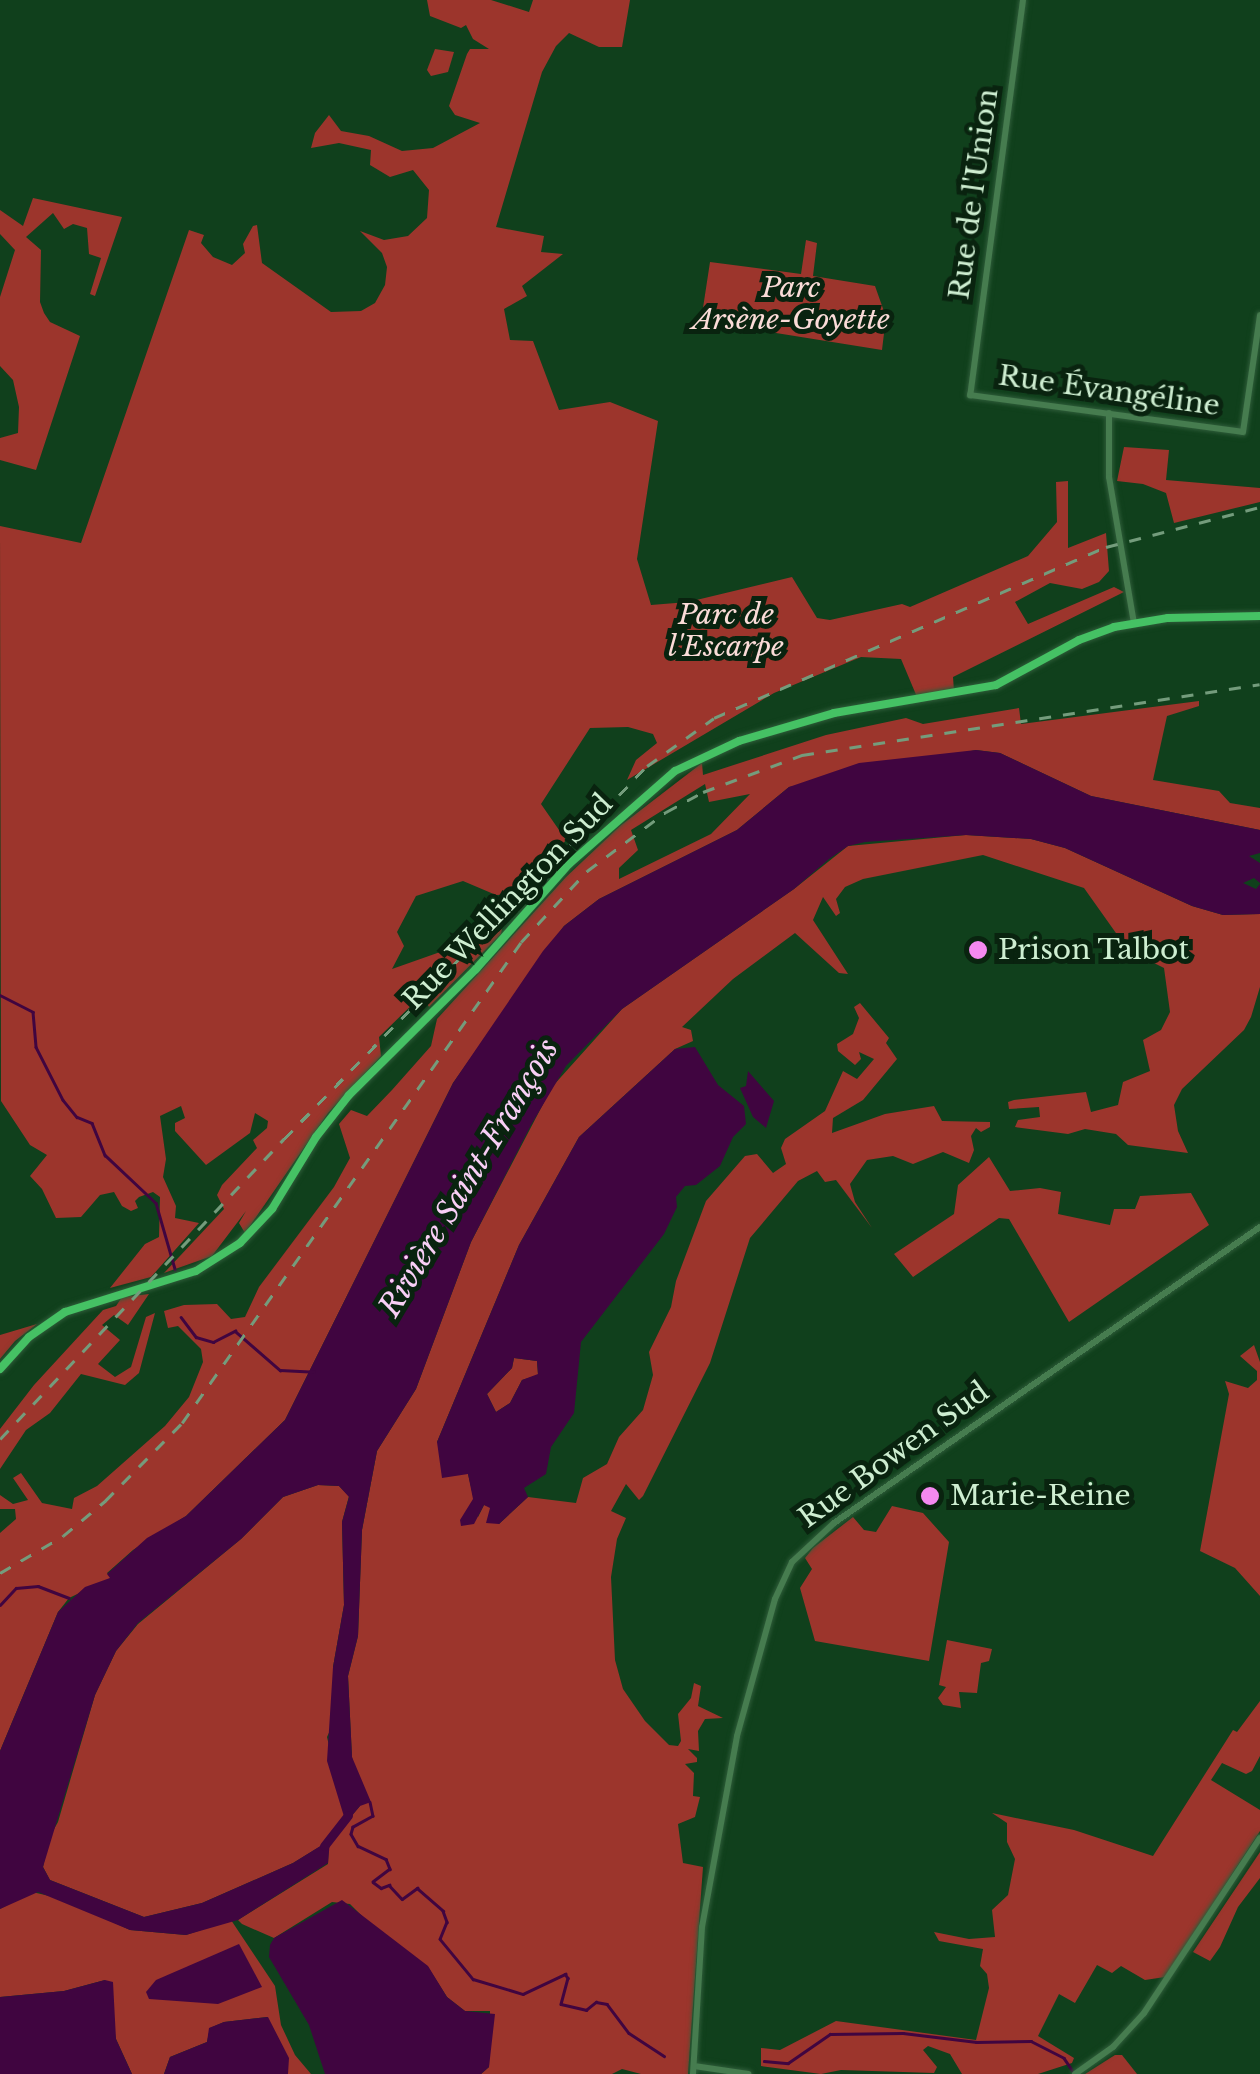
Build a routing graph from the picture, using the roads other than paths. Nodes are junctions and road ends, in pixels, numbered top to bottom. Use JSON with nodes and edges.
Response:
{"nodes":[{"id":1,"x":1022,"y":0,"type":"edge"},
{"id":2,"x":1260,"y":315,"type":"edge"},
{"id":3,"x":970,"y":395,"type":"joint"},
{"id":4,"x":1108,"y":413,"type":"junction"},
{"id":5,"x":1260,"y":616,"type":"edge"},
{"id":6,"x":1134,"y":622,"type":"junction"},
{"id":7,"x":1260,"y":1226,"type":"edge"},
{"id":8,"x":0,"y":1369,"type":"edge"},
{"id":9,"x":1260,"y":1838,"type":"edge"},
{"id":10,"x":694,"y":2070,"type":"edge"},
{"id":11,"x":748,"y":2074,"type":"edge"},
{"id":12,"x":1074,"y":2074,"type":"edge"}],
"edges":[{"from":1,"to":3,"type":"street","name":"Rue de l'Union"},
{"from":2,"to":4,"type":"street","name":"Rue Évangéline"},
{"from":3,"to":4,"type":"street","name":"Rue Évangéline"},
{"from":4,"to":6,"type":"street"},
{"from":5,"to":6,"type":"main road","name":"Rue Wellington Sud"},
{"from":6,"to":8,"type":"main road","name":"Rue Wellington Sud"},
{"from":7,"to":10,"type":"street","name":"Rue Bowen Sud"},
{"from":9,"to":12,"type":"street"},
{"from":10,"to":11,"type":"street"}]}
